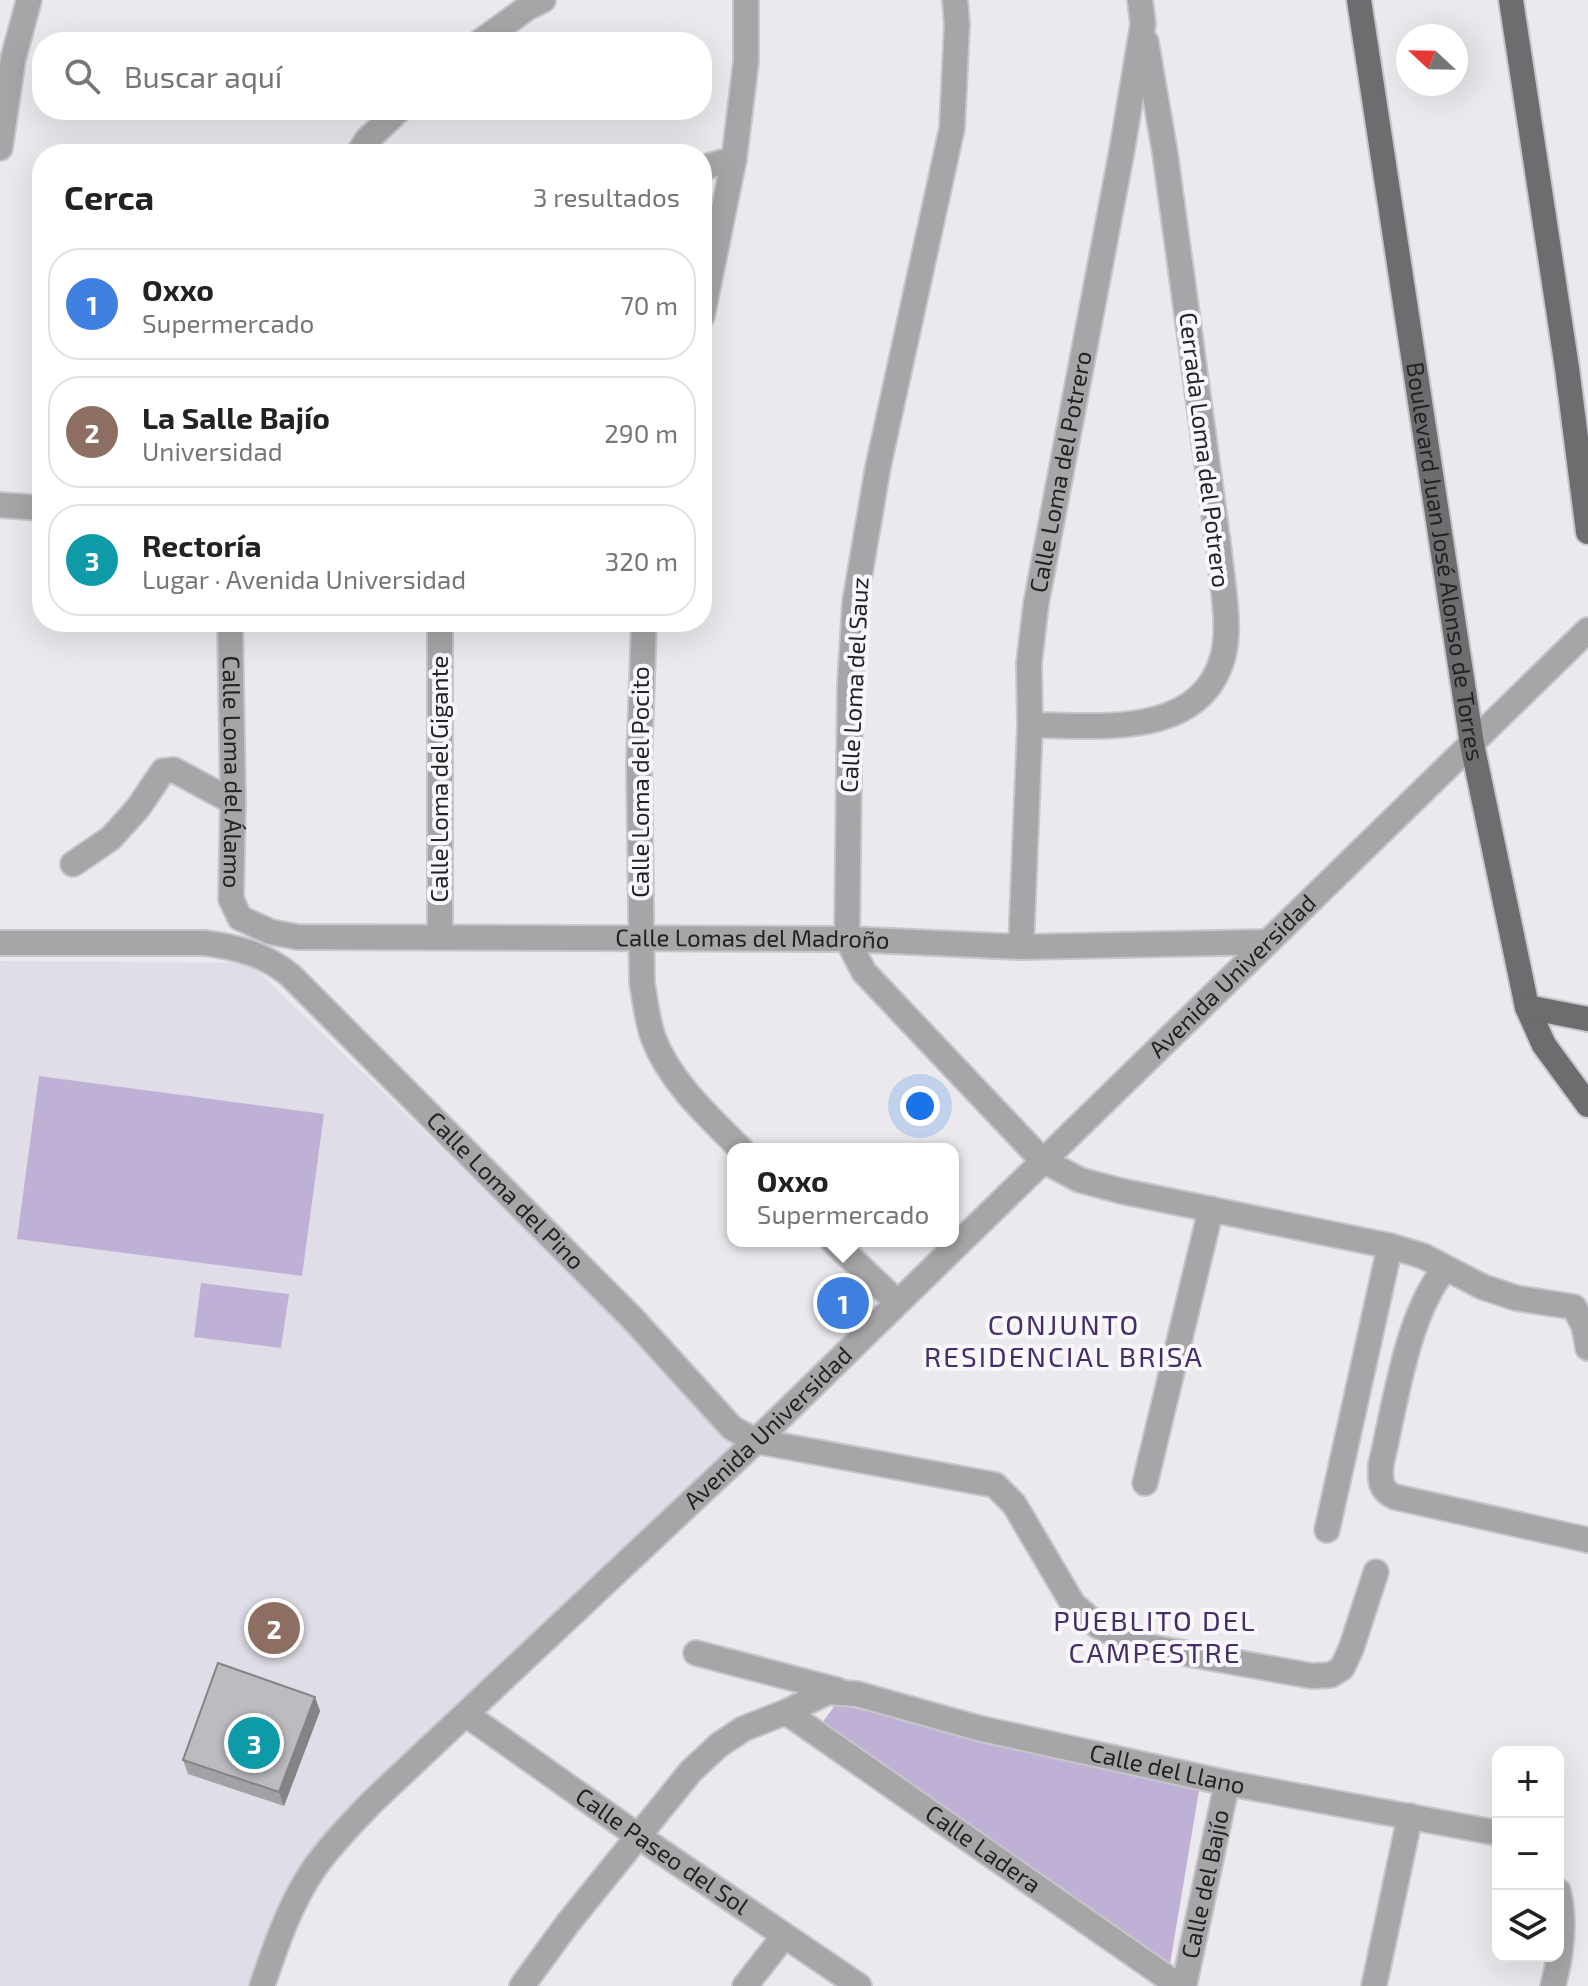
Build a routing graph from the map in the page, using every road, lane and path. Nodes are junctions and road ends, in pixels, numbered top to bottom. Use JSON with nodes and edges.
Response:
{"nodes":[{"id":1,"x":29,"y":0,"type":"edge"},
{"id":2,"x":543,"y":0,"type":"edge"},
{"id":3,"x":746,"y":0,"type":"edge"},
{"id":4,"x":955,"y":0,"type":"edge"},
{"id":5,"x":1359,"y":0,"type":"edge"},
{"id":6,"x":1511,"y":0,"type":"edge"},
{"id":7,"x":1142,"y":12,"type":"edge"},
{"id":8,"x":494,"y":32,"type":"edge"},
{"id":9,"x":388,"y":120,"type":"edge"},
{"id":10,"x":364,"y":144,"type":"edge"},
{"id":11,"x":0,"y":148,"type":"edge"},
{"id":12,"x":1122,"y":150,"type":"junction"},
{"id":13,"x":1165,"y":153,"type":"junction"},
{"id":14,"x":734,"y":159,"type":"junction"},
{"id":15,"x":712,"y":165,"type":"edge"},
{"id":16,"x":712,"y":267,"type":"edge"},
{"id":17,"x":0,"y":505,"type":"edge"},
{"id":18,"x":32,"y":507,"type":"edge"},
{"id":19,"x":1588,"y":532,"type":"edge"},
{"id":20,"x":1588,"y":630,"type":"edge"},
{"id":21,"x":230,"y":632,"type":"edge"},
{"id":22,"x":440,"y":632,"type":"edge"},
{"id":23,"x":644,"y":632,"type":"edge"},
{"id":24,"x":1030,"y":725,"type":"junction"},
{"id":25,"x":1472,"y":744,"type":"junction"},
{"id":26,"x":233,"y":802,"type":"junction"},
{"id":27,"x":73,"y":864,"type":"dead end"},
{"id":28,"x":240,"y":918,"type":"joint"},
{"id":29,"x":440,"y":936,"type":"junction"},
{"id":30,"x":642,"y":938,"type":"junction"},
{"id":31,"x":847,"y":939,"type":"junction"},
{"id":32,"x":1268,"y":942,"type":"junction"},
{"id":33,"x":0,"y":943,"type":"edge"},
{"id":34,"x":1021,"y":947,"type":"junction"},
{"id":35,"x":1527,"y":1007,"type":"junction"},
{"id":36,"x":1588,"y":1019,"type":"edge"},
{"id":37,"x":1588,"y":1105,"type":"edge"},
{"id":38,"x":735,"y":1143,"type":"edge"},
{"id":39,"x":1042,"y":1160,"type":"junction"},
{"id":40,"x":1211,"y":1209,"type":"junction"},
{"id":41,"x":959,"y":1241,"type":"edge"},
{"id":42,"x":1390,"y":1246,"type":"junction"},
{"id":43,"x":839,"y":1247,"type":"edge"},
{"id":44,"x":953,"y":1247,"type":"edge"},
{"id":45,"x":1445,"y":1269,"type":"junction"},
{"id":46,"x":897,"y":1302,"type":"junction"},
{"id":47,"x":1588,"y":1348,"type":"edge"},
{"id":48,"x":756,"y":1441,"type":"junction"},
{"id":49,"x":1145,"y":1483,"type":"dead end"},
{"id":50,"x":1327,"y":1530,"type":"dead end"},
{"id":51,"x":1588,"y":1540,"type":"edge"},
{"id":52,"x":1376,"y":1572,"type":"dead end"},
{"id":53,"x":696,"y":1653,"type":"dead end"},
{"id":54,"x":839,"y":1691,"type":"junction"},
{"id":55,"x":786,"y":1712,"type":"junction"},
{"id":56,"x":467,"y":1715,"type":"junction"},
{"id":57,"x":1227,"y":1783,"type":"junction"},
{"id":58,"x":1410,"y":1816,"type":"junction"},
{"id":59,"x":1492,"y":1832,"type":"edge"},
{"id":60,"x":638,"y":1836,"type":"junction"},
{"id":61,"x":784,"y":1936,"type":"junction"},
{"id":62,"x":1559,"y":1962,"type":"edge"},
{"id":63,"x":262,"y":1986,"type":"edge"},
{"id":64,"x":522,"y":1986,"type":"edge"},
{"id":65,"x":745,"y":1986,"type":"edge"},
{"id":66,"x":859,"y":1986,"type":"edge"},
{"id":67,"x":1182,"y":1986,"type":"edge"},
{"id":68,"x":1374,"y":1986,"type":"edge"},
{"id":69,"x":1553,"y":1986,"type":"edge"}],
"edges":[{"from":1,"to":11,"type":"street"},
{"from":2,"to":8,"type":"street"},
{"from":3,"to":14,"type":"street"},
{"from":4,"to":31,"type":"street","name":"Calle Loma del Sauz"},
{"from":5,"to":25,"type":"main road","name":"Boulevard Juan José Alonso de Torres"},
{"from":6,"to":19,"type":"main road"},
{"from":7,"to":12,"type":"street","name":"Calle Loma del Potrero"},
{"from":7,"to":13,"type":"street","name":"Cerrada Loma del Potrero"},
{"from":9,"to":10,"type":"street"},
{"from":12,"to":13,"type":"street"},
{"from":12,"to":24,"type":"street","name":"Calle Loma del Potrero"},
{"from":13,"to":24,"type":"street","name":"Cerrada Loma del Potrero"},
{"from":14,"to":15,"type":"street"},
{"from":14,"to":16,"type":"street"},
{"from":17,"to":18,"type":"street"},
{"from":20,"to":25,"type":"street","name":"Avenida Universidad"},
{"from":21,"to":26,"type":"street","name":"Calle Loma del Álamo"},
{"from":22,"to":29,"type":"street","name":"Calle Loma del Gigante"},
{"from":23,"to":30,"type":"street","name":"Calle Loma del Pocito"},
{"from":24,"to":34,"type":"street","name":"Calle Loma del Potrero"},
{"from":25,"to":32,"type":"street","name":"Avenida Universidad"},
{"from":25,"to":35,"type":"main road","name":"Boulevard Juan José Alonso de Torres"},
{"from":26,"to":27,"type":"street"},
{"from":26,"to":28,"type":"street","name":"Calle Loma del Álamo"},
{"from":28,"to":29,"type":"street","name":"Calle Lomas del Madroño"},
{"from":29,"to":30,"type":"street","name":"Calle Lomas del Madroño"},
{"from":30,"to":31,"type":"street","name":"Calle Lomas del Madroño"},
{"from":30,"to":38,"type":"street","name":"Calle Loma del Pocito"},
{"from":31,"to":34,"type":"street","name":"Calle Lomas del Madroño"},
{"from":31,"to":39,"type":"street","name":"Calle Loma del Sauz"},
{"from":32,"to":34,"type":"street","name":"Calle Lomas del Madroño"},
{"from":32,"to":39,"type":"street","name":"Avenida Universidad"},
{"from":33,"to":48,"type":"street","name":"Calle Loma del Pino"},
{"from":35,"to":36,"type":"main road"},
{"from":35,"to":37,"type":"main road","name":"Boulevard Juan José Alonso de Torres"},
{"from":39,"to":40,"type":"street","name":"Calle Loma del Sauz"},
{"from":39,"to":41,"type":"street","name":"Avenida Universidad"},
{"from":40,"to":42,"type":"street","name":"Calle Loma del Sauz"},
{"from":40,"to":49,"type":"street"},
{"from":42,"to":45,"type":"street","name":"Calle Loma del Sauz"},
{"from":42,"to":50,"type":"street"},
{"from":43,"to":46,"type":"street"},
{"from":44,"to":46,"type":"street","name":"Avenida Universidad"},
{"from":45,"to":47,"type":"street","name":"Calle Loma del Sauz"},
{"from":45,"to":51,"type":"street"},
{"from":46,"to":48,"type":"street","name":"Avenida Universidad"},
{"from":48,"to":52,"type":"street"},
{"from":48,"to":56,"type":"street","name":"Avenida Universidad"},
{"from":53,"to":54,"type":"street","name":"Calle del Llano"},
{"from":54,"to":55,"type":"street"},
{"from":54,"to":57,"type":"street","name":"Calle del Llano"},
{"from":55,"to":60,"type":"street"},
{"from":55,"to":67,"type":"street","name":"Calle Ladera"},
{"from":56,"to":60,"type":"street","name":"Calle Paseo del Sol"},
{"from":56,"to":63,"type":"street","name":"Avenida Universidad"},
{"from":57,"to":58,"type":"street","name":"Calle del Llano"},
{"from":57,"to":67,"type":"street","name":"Calle del Bajío"},
{"from":58,"to":59,"type":"street","name":"Calle del Llano"},
{"from":58,"to":68,"type":"street"},
{"from":60,"to":61,"type":"street","name":"Calle Paseo del Sol"},
{"from":60,"to":64,"type":"street"},
{"from":61,"to":65,"type":"street"},
{"from":61,"to":66,"type":"street","name":"Calle Paseo del Sol"},
{"from":62,"to":69,"type":"street"}]}
